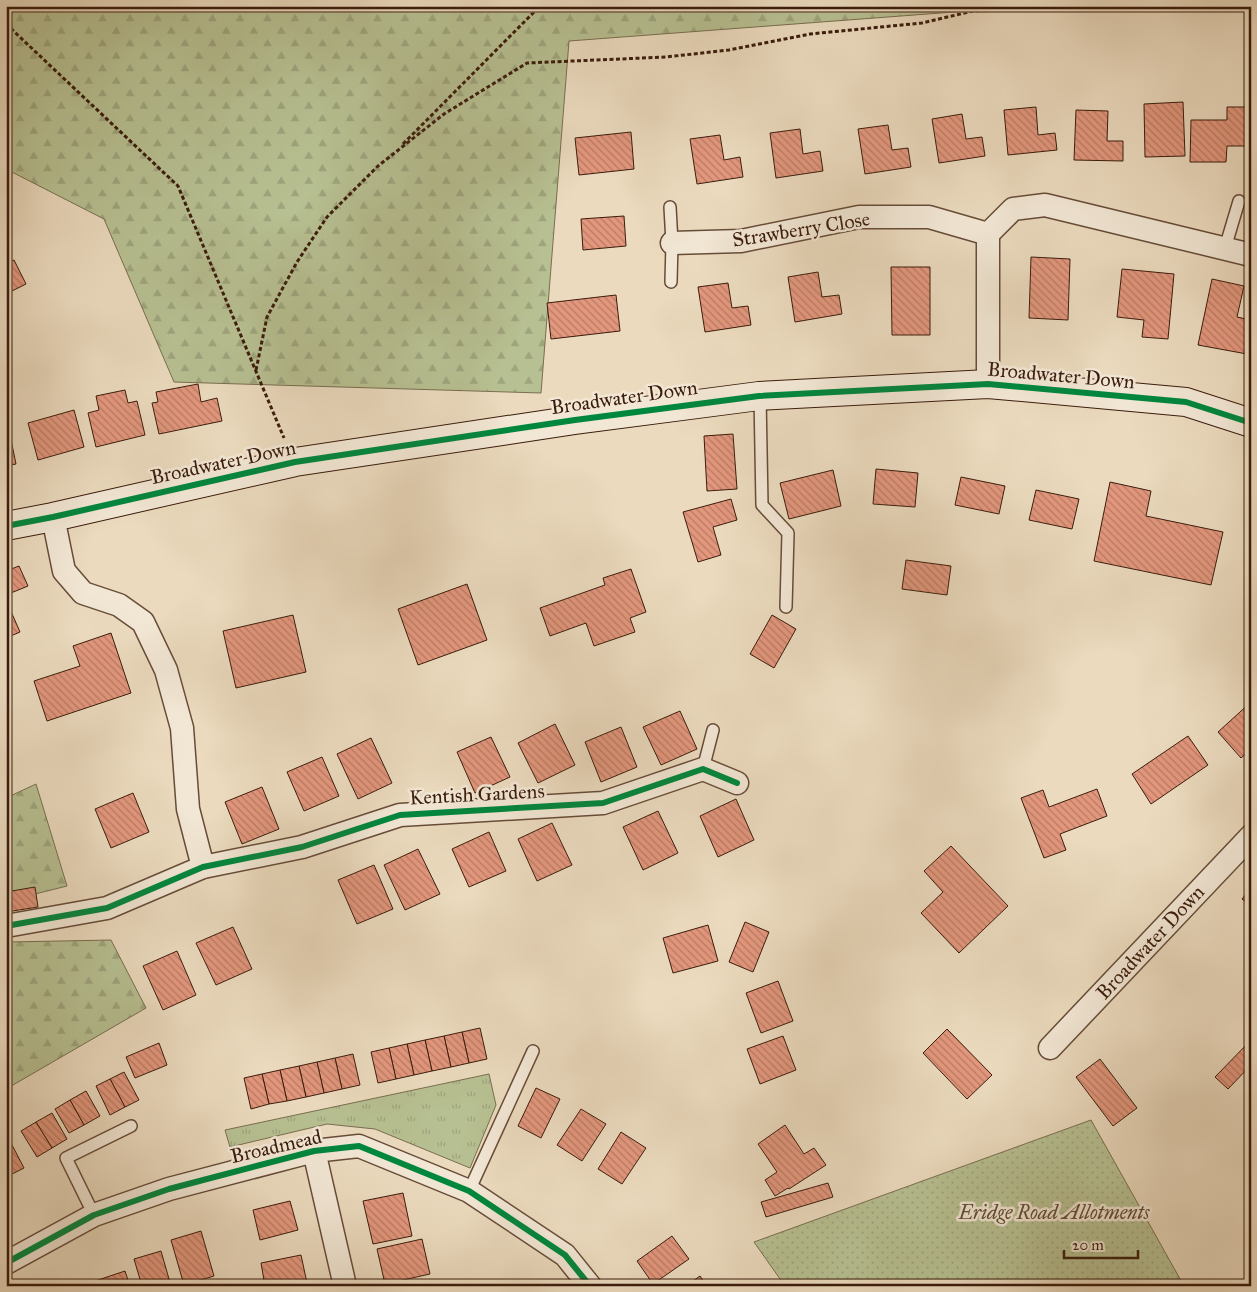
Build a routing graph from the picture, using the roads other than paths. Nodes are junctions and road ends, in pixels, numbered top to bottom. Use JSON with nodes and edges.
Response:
{"nodes":[{"id":1,"x":1239,"y":201,"type":"dead end"},
{"id":2,"x":670,"y":207,"type":"dead end"},
{"id":3,"x":988,"y":234,"type":"junction"},
{"id":4,"x":672,"y":243,"type":"junction"},
{"id":5,"x":1225,"y":248,"type":"junction"},
{"id":6,"x":1251,"y":255,"type":"edge"},
{"id":7,"x":671,"y":282,"type":"dead end"},
{"id":8,"x":988,"y":384,"type":"junction"},
{"id":9,"x":760,"y":396,"type":"junction"},
{"id":10,"x":1251,"y":423,"type":"edge"},
{"id":11,"x":53,"y":517,"type":"junction"},
{"id":12,"x":6,"y":526,"type":"edge"},
{"id":13,"x":786,"y":607,"type":"dead end"},
{"id":14,"x":713,"y":730,"type":"dead end"},
{"id":15,"x":703,"y":769,"type":"junction"},
{"id":16,"x":736,"y":783,"type":"dead end"},
{"id":17,"x":1251,"y":836,"type":"edge"},
{"id":18,"x":203,"y":867,"type":"junction"},
{"id":19,"x":6,"y":926,"type":"edge"},
{"id":20,"x":1050,"y":1048,"type":"dead end"},
{"id":21,"x":533,"y":1051,"type":"dead end"},
{"id":22,"x":131,"y":1126,"type":"dead end"},
{"id":23,"x":314,"y":1151,"type":"junction"},
{"id":24,"x":468,"y":1191,"type":"junction"},
{"id":25,"x":94,"y":1215,"type":"junction"},
{"id":26,"x":6,"y":1263,"type":"edge"},
{"id":27,"x":345,"y":1286,"type":"edge"},
{"id":28,"x":590,"y":1286,"type":"edge"}],
"edges":[{"from":1,"to":5,"type":"lane"},
{"from":2,"to":4,"type":"lane"},
{"from":3,"to":4,"type":"street","name":"Strawberry Close"},
{"from":3,"to":5,"type":"street"},
{"from":3,"to":8,"type":"street"},
{"from":4,"to":7,"type":"lane"},
{"from":5,"to":6,"type":"street"},
{"from":8,"to":9,"type":"street","name":"Broadwater Down"},
{"from":8,"to":10,"type":"street","name":"Broadwater Down"},
{"from":9,"to":11,"type":"street","name":"Broadwater Down"},
{"from":9,"to":13,"type":"lane"},
{"from":11,"to":12,"type":"street","name":"Broadwater Down"},
{"from":11,"to":18,"type":"street"},
{"from":14,"to":15,"type":"lane"},
{"from":15,"to":16,"type":"street"},
{"from":15,"to":18,"type":"street","name":"Kentish Gardens"},
{"from":17,"to":20,"type":"street","name":"Broadwater Down"},
{"from":18,"to":19,"type":"street","name":"Kentish Gardens"},
{"from":21,"to":24,"type":"lane"},
{"from":22,"to":25,"type":"lane"},
{"from":23,"to":24,"type":"street","name":"Broadmead"},
{"from":23,"to":25,"type":"street","name":"Broadmead"},
{"from":23,"to":27,"type":"street"},
{"from":24,"to":28,"type":"street","name":"Broadmead"},
{"from":25,"to":26,"type":"street","name":"Broadmead"}]}
